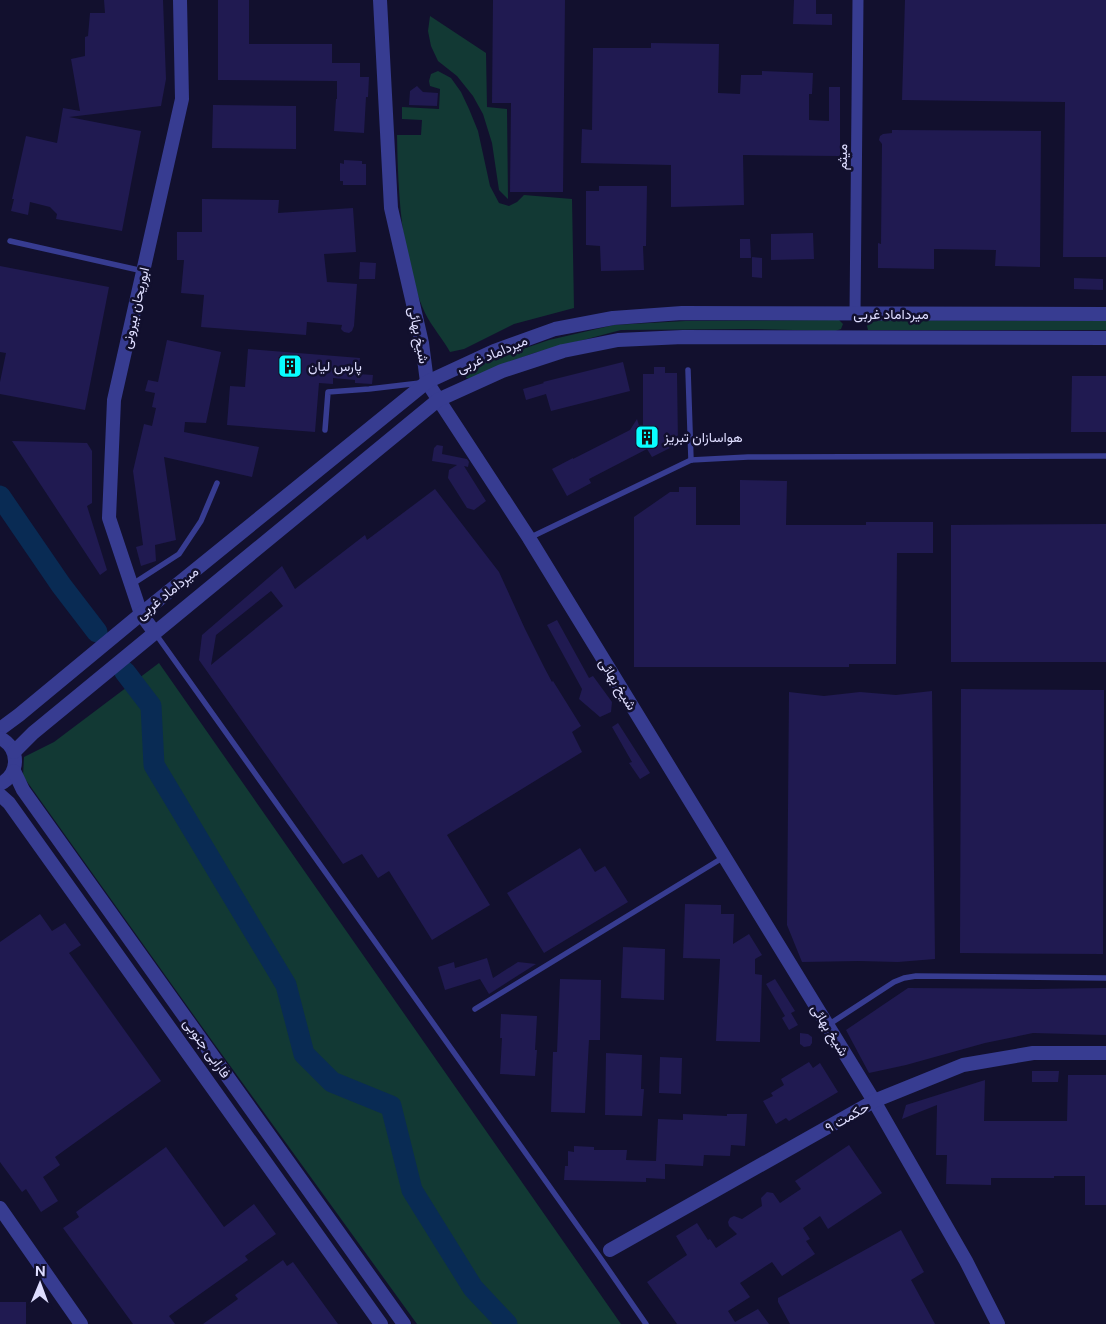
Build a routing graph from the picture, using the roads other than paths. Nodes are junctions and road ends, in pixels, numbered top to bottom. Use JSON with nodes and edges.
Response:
{"nodes":[{"id":1,"x":180,"y":0,"type":"edge"},
{"id":2,"x":380,"y":0,"type":"edge"},
{"id":3,"x":858,"y":0,"type":"edge"},
{"id":4,"x":10,"y":241,"type":"dead end"},
{"id":5,"x":143,"y":271,"type":"junction"},
{"id":6,"x":855,"y":314,"type":"junction"},
{"id":7,"x":1106,"y":314,"type":"edge"},
{"id":8,"x":1106,"y":338,"type":"edge"},
{"id":9,"x":688,"y":370,"type":"dead end"},
{"id":10,"x":427,"y":382,"type":"junction"},
{"id":11,"x":438,"y":400,"type":"junction"},
{"id":12,"x":325,"y":430,"type":"dead end"},
{"id":13,"x":1106,"y":456,"type":"edge"},
{"id":14,"x":692,"y":460,"type":"junction"},
{"id":15,"x":217,"y":483,"type":"dead end"},
{"id":16,"x":528,"y":538,"type":"junction"},
{"id":17,"x":131,"y":585,"type":"junction"},
{"id":18,"x":141,"y":614,"type":"junction"},
{"id":19,"x":155,"y":632,"type":"junction"},
{"id":20,"x":0,"y":729,"type":"edge"},
{"id":21,"x":0,"y":738,"type":"edge"},
{"id":22,"x":14,"y":752,"type":"junction"},
{"id":23,"x":14,"y":771,"type":"junction"},
{"id":24,"x":0,"y":784,"type":"edge"},
{"id":25,"x":0,"y":795,"type":"edge"},
{"id":26,"x":724,"y":857,"type":"junction"},
{"id":27,"x":1106,"y":978,"type":"edge"},
{"id":28,"x":475,"y":1008,"type":"dead end"},
{"id":29,"x":828,"y":1025,"type":"junction"},
{"id":30,"x":1106,"y":1053,"type":"edge"},
{"id":31,"x":874,"y":1102,"type":"junction"},
{"id":32,"x":0,"y":1208,"type":"edge"},
{"id":33,"x":610,"y":1250,"type":"dead end"},
{"id":34,"x":80,"y":1324,"type":"edge"},
{"id":35,"x":381,"y":1324,"type":"edge"},
{"id":36,"x":404,"y":1324,"type":"edge"},
{"id":37,"x":646,"y":1324,"type":"edge"},
{"id":38,"x":998,"y":1324,"type":"edge"}],
"edges":[{"from":1,"to":5,"type":"street","name":"ابوریحان بیرونی"},
{"from":2,"to":10,"type":"street","name":"شیخ بهائی"},
{"from":3,"to":6,"type":"street","name":"میثم"},
{"from":4,"to":5,"type":"lane"},
{"from":5,"to":17,"type":"street","name":"ابوریحان بیرونی"},
{"from":6,"to":7,"type":"street","name":"میرداماد غربی"},
{"from":6,"to":10,"type":"street","name":"میرداماد غربی"},
{"from":8,"to":11,"type":"street","name":"میرداماد غربی"},
{"from":9,"to":14,"type":"lane"},
{"from":10,"to":11,"type":"street","name":"شیخ بهائی"},
{"from":10,"to":12,"type":"lane"},
{"from":10,"to":18,"type":"street","name":"میرداماد غربی"},
{"from":11,"to":16,"type":"street","name":"شیخ بهائی"},
{"from":11,"to":19,"type":"street","name":"میرداماد غربی"},
{"from":13,"to":14,"type":"lane"},
{"from":14,"to":16,"type":"lane"},
{"from":15,"to":17,"type":"lane"},
{"from":16,"to":26,"type":"street","name":"شیخ بهائی"},
{"from":17,"to":18,"type":"street","name":"ابوریحان بیرونی"},
{"from":18,"to":19,"type":"street","name":"ابوریحان بیرونی"},
{"from":18,"to":20,"type":"street","name":"میرداماد غربی"},
{"from":19,"to":22,"type":"street","name":"میرداماد غربی"},
{"from":19,"to":37,"type":"lane"},
{"from":21,"to":22,"type":"street"},
{"from":22,"to":23,"type":"street"},
{"from":23,"to":24,"type":"street"},
{"from":23,"to":36,"type":"street","name":"فارابی جنوبی"},
{"from":25,"to":35,"type":"street","name":"فارابی جنوبی"},
{"from":26,"to":28,"type":"lane"},
{"from":26,"to":29,"type":"street","name":"شیخ بهائی"},
{"from":27,"to":29,"type":"lane"},
{"from":29,"to":31,"type":"street","name":"شیخ بهائی"},
{"from":30,"to":31,"type":"street","name":"حکمت ۹"},
{"from":31,"to":33,"type":"street","name":"حکمت ۹"},
{"from":31,"to":38,"type":"street","name":"شیخ بهائی"},
{"from":32,"to":34,"type":"street"}]}
